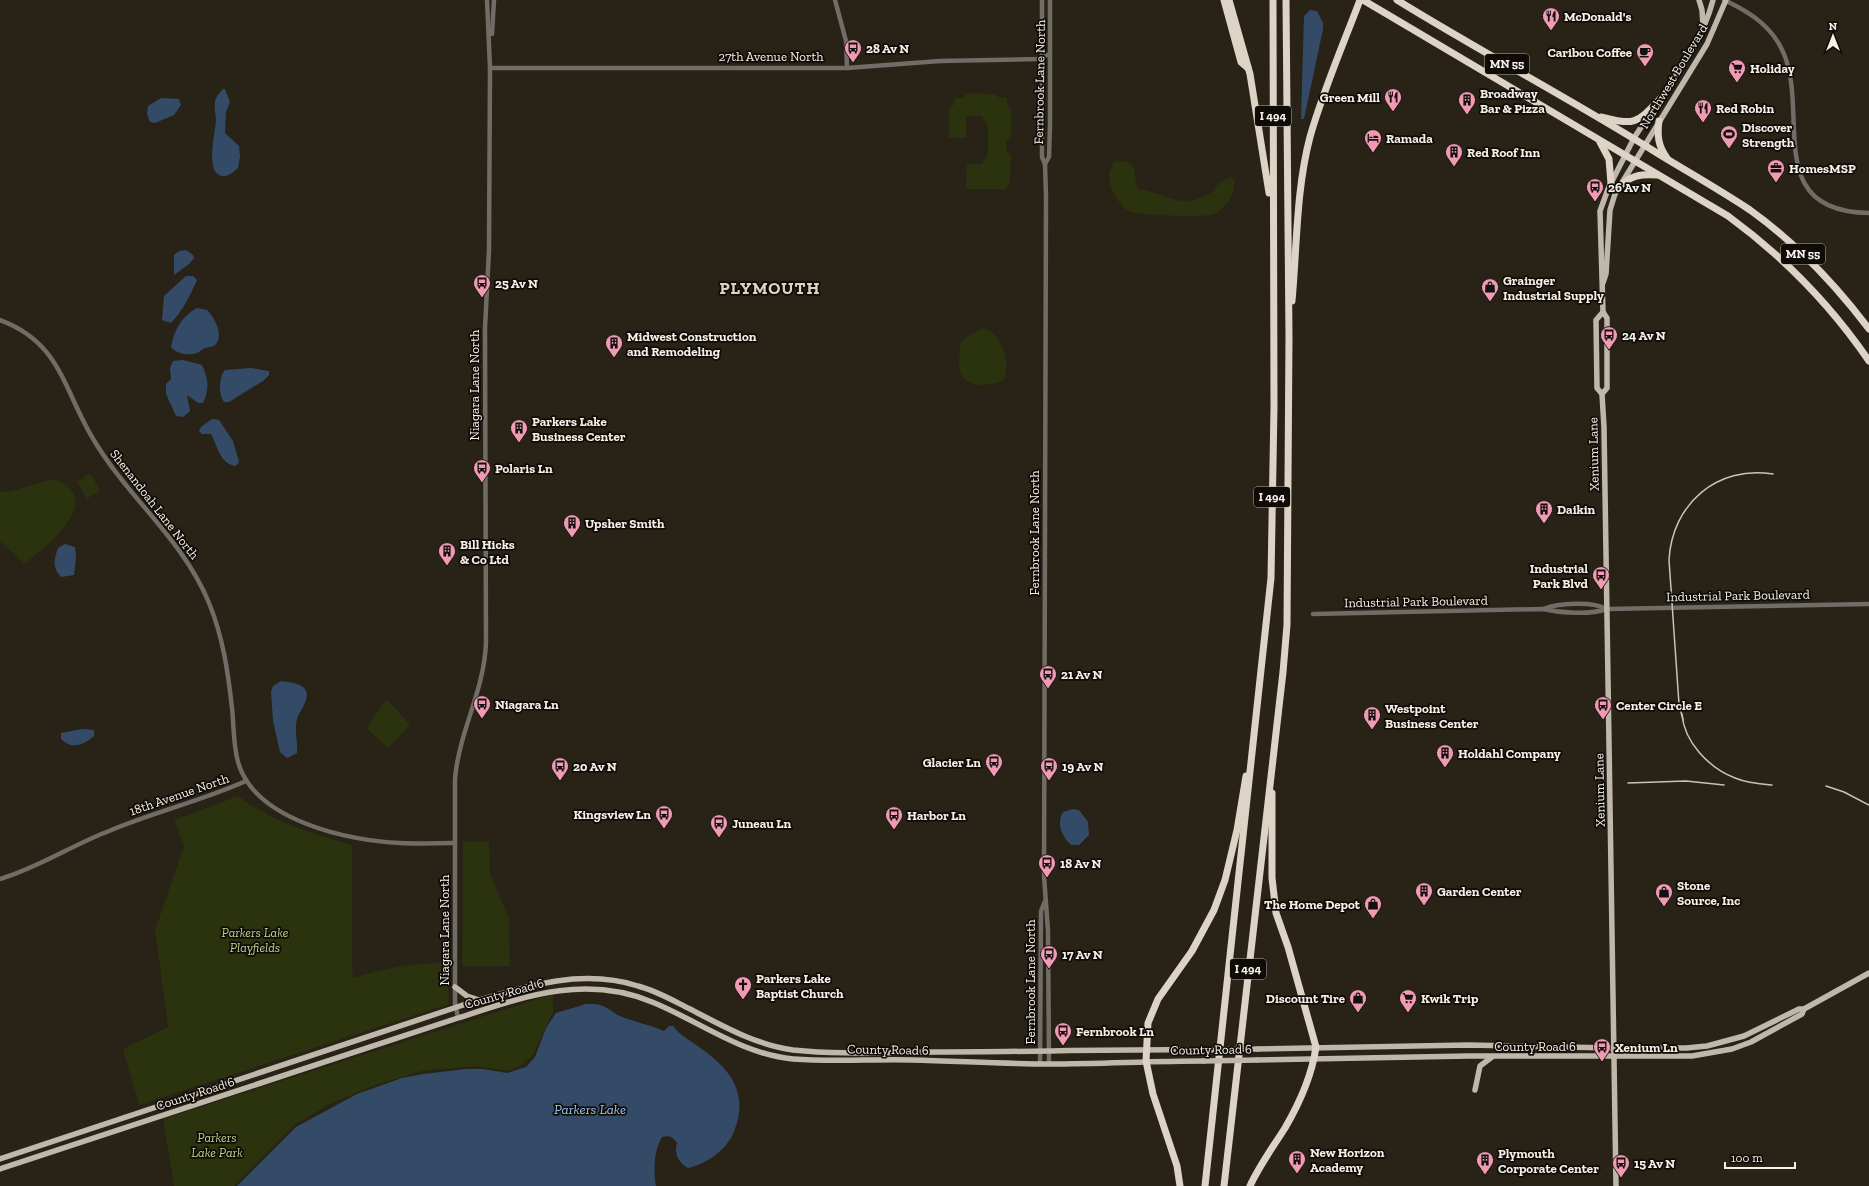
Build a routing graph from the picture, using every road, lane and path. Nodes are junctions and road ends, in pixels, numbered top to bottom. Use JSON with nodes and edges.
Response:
{"nodes":[{"id":1,"x":487,"y":0,"type":"edge"},
{"id":2,"x":494,"y":0,"type":"edge"},
{"id":3,"x":835,"y":0,"type":"edge"},
{"id":4,"x":1042,"y":0,"type":"edge"},
{"id":5,"x":1050,"y":0,"type":"edge"},
{"id":6,"x":1224,"y":0,"type":"edge"},
{"id":7,"x":1229,"y":0,"type":"edge"},
{"id":8,"x":1273,"y":0,"type":"edge"},
{"id":9,"x":1286,"y":0,"type":"edge"},
{"id":10,"x":1362,"y":0,"type":"edge"},
{"id":11,"x":1397,"y":0,"type":"edge"},
{"id":12,"x":1699,"y":0,"type":"edge"},
{"id":13,"x":1713,"y":0,"type":"edge"},
{"id":14,"x":1725,"y":0,"type":"edge"},
{"id":15,"x":1703,"y":28,"type":"junction"},
{"id":16,"x":490,"y":52,"type":"junction"},
{"id":17,"x":1050,"y":54,"type":"junction"},
{"id":18,"x":1042,"y":58,"type":"junction"},
{"id":19,"x":490,"y":68,"type":"junction"},
{"id":20,"x":847,"y":68,"type":"junction"},
{"id":21,"x":1249,"y":69,"type":"junction"},
{"id":22,"x":1661,"y":98,"type":"junction"},
{"id":23,"x":1593,"y":114,"type":"junction"},
{"id":24,"x":1659,"y":121,"type":"junction"},
{"id":25,"x":1597,"y":138,"type":"junction"},
{"id":26,"x":1634,"y":138,"type":"junction"},
{"id":27,"x":1644,"y":145,"type":"junction"},
{"id":28,"x":1625,"y":156,"type":"junction"},
{"id":29,"x":1634,"y":161,"type":"junction"},
{"id":30,"x":1670,"y":161,"type":"junction"},
{"id":31,"x":1045,"y":164,"type":"junction"},
{"id":32,"x":1659,"y":175,"type":"junction"},
{"id":33,"x":1610,"y":184,"type":"junction"},
{"id":34,"x":1618,"y":187,"type":"junction"},
{"id":35,"x":1869,"y":213,"type":"edge"},
{"id":36,"x":1273,"y":231,"type":"junction"},
{"id":37,"x":1602,"y":286,"type":"junction"},
{"id":38,"x":1603,"y":312,"type":"junction"},
{"id":39,"x":0,"y":320,"type":"edge"},
{"id":40,"x":1869,"y":329,"type":"edge"},
{"id":41,"x":1289,"y":337,"type":"junction"},
{"id":42,"x":1869,"y":361,"type":"edge"},
{"id":43,"x":1602,"y":394,"type":"junction"},
{"id":44,"x":1869,"y":604,"type":"edge"},
{"id":45,"x":1607,"y":609,"type":"junction"},
{"id":46,"x":1313,"y":614,"type":"dead end"},
{"id":47,"x":1274,"y":752,"type":"junction"},
{"id":48,"x":1252,"y":761,"type":"junction"},
{"id":49,"x":246,"y":781,"type":"junction"},
{"id":50,"x":454,"y":843,"type":"junction"},
{"id":51,"x":0,"y":878,"type":"edge"},
{"id":52,"x":1045,"y":901,"type":"junction"},
{"id":53,"x":1869,"y":973,"type":"edge"},
{"id":54,"x":455,"y":987,"type":"junction"},
{"id":55,"x":481,"y":1000,"type":"junction"},
{"id":56,"x":456,"y":1008,"type":"junction"},
{"id":57,"x":1804,"y":1009,"type":"junction"},
{"id":58,"x":458,"y":1018,"type":"junction"},
{"id":59,"x":1316,"y":1047,"type":"junction"},
{"id":60,"x":1614,"y":1048,"type":"junction"},
{"id":61,"x":1145,"y":1049,"type":"junction"},
{"id":62,"x":1041,"y":1052,"type":"junction"},
{"id":63,"x":1050,"y":1052,"type":"junction"},
{"id":64,"x":1495,"y":1057,"type":"junction"},
{"id":65,"x":1614,"y":1057,"type":"junction"},
{"id":66,"x":1314,"y":1058,"type":"junction"},
{"id":67,"x":1146,"y":1061,"type":"junction"},
{"id":68,"x":1040,"y":1064,"type":"junction"},
{"id":69,"x":1049,"y":1064,"type":"junction"},
{"id":70,"x":1475,"y":1090,"type":"dead end"},
{"id":71,"x":28,"y":1150,"type":"junction"},
{"id":72,"x":0,"y":1155,"type":"edge"},
{"id":73,"x":0,"y":1159,"type":"edge"},
{"id":74,"x":0,"y":1169,"type":"edge"},
{"id":75,"x":1180,"y":1186,"type":"edge"},
{"id":76,"x":1205,"y":1186,"type":"edge"},
{"id":77,"x":1224,"y":1186,"type":"edge"},
{"id":78,"x":1250,"y":1186,"type":"edge"},
{"id":79,"x":1616,"y":1186,"type":"edge"}],
"edges":[{"from":1,"to":16,"type":"street","name":"Niagara Lane North"},
{"from":2,"to":16,"type":"street","name":"Niagara Lane North"},
{"from":3,"to":20,"type":"street"},
{"from":4,"to":18,"type":"street","name":"Fernbrook Lane North"},
{"from":5,"to":17,"type":"street","name":"Fernbrook Lane North"},
{"from":6,"to":21,"type":"highway"},
{"from":7,"to":21,"type":"highway"},
{"from":8,"to":36,"type":"highway","number":"I 494"},
{"from":9,"to":41,"type":"highway","number":"I 494"},
{"from":10,"to":25,"type":"highway","number":"MN 55"},
{"from":10,"to":41,"type":"highway"},
{"from":11,"to":23,"type":"highway","number":"MN 55"},
{"from":12,"to":15,"type":"main road"},
{"from":13,"to":15,"type":"main road","name":"Northwest Boulevard"},
{"from":14,"to":24,"type":"main road","name":"Northwest Boulevard"},
{"from":14,"to":35,"type":"street"},
{"from":15,"to":22,"type":"main road","name":"Northwest Boulevard"},
{"from":16,"to":19,"type":"street","name":"Niagara Lane North"},
{"from":17,"to":18,"type":"street","name":"27th Avenue North"},
{"from":17,"to":31,"type":"street","name":"Fernbrook Lane North"},
{"from":18,"to":20,"type":"street","name":"27th Avenue North"},
{"from":18,"to":31,"type":"street","name":"Fernbrook Lane North"},
{"from":19,"to":20,"type":"street","name":"27th Avenue North"},
{"from":19,"to":50,"type":"street","name":"Niagara Lane North"},
{"from":21,"to":36,"type":"highway"},
{"from":22,"to":23,"type":"highway"},
{"from":22,"to":26,"type":"main road","name":"Northwest Boulevard"},
{"from":23,"to":26,"type":"highway","number":"MN 55"},
{"from":24,"to":27,"type":"main road","name":"Northwest Boulevard"},
{"from":24,"to":30,"type":"highway"},
{"from":25,"to":28,"type":"highway","number":"MN 55"},
{"from":25,"to":33,"type":"highway"},
{"from":26,"to":27,"type":"highway","number":"MN 55"},
{"from":26,"to":28,"type":"main road","name":"Northwest Boulevard"},
{"from":27,"to":29,"type":"main road","name":"Northwest Boulevard"},
{"from":27,"to":30,"type":"highway","number":"MN 55"},
{"from":28,"to":29,"type":"highway","number":"MN 55"},
{"from":28,"to":33,"type":"main road","name":"Xenium Lane"},
{"from":29,"to":32,"type":"highway","number":"MN 55"},
{"from":29,"to":34,"type":"main road","name":"Xenium Lane"},
{"from":30,"to":40,"type":"highway","number":"MN 55"},
{"from":31,"to":52,"type":"street","name":"Fernbrook Lane North"},
{"from":32,"to":34,"type":"highway"},
{"from":32,"to":42,"type":"highway","number":"MN 55"},
{"from":33,"to":37,"type":"main road","name":"Xenium Lane"},
{"from":34,"to":37,"type":"main road","name":"Xenium Lane"},
{"from":36,"to":48,"type":"highway","number":"I 494"},
{"from":37,"to":38,"type":"main road","name":"Xenium Lane"},
{"from":38,"to":43,"type":"main road","name":"Xenium Lane"},
{"from":38,"to":43,"type":"main road","name":"Xenium Lane"},
{"from":39,"to":49,"type":"street","name":"Shenandoah Lane North"},
{"from":41,"to":47,"type":"highway","number":"I 494"},
{"from":43,"to":45,"type":"main road","name":"Xenium Lane"},
{"from":44,"to":45,"type":"street","name":"Industrial Park Boulevard"},
{"from":45,"to":46,"type":"street","name":"Industrial Park Boulevard"},
{"from":45,"to":60,"type":"main road","name":"Xenium Lane"},
{"from":47,"to":59,"type":"highway"},
{"from":47,"to":77,"type":"highway","number":"I 494"},
{"from":48,"to":61,"type":"highway"},
{"from":48,"to":76,"type":"highway","number":"I 494"},
{"from":49,"to":50,"type":"street","name":"18th Avenue North"},
{"from":49,"to":51,"type":"street","name":"18th Avenue North"},
{"from":50,"to":54,"type":"street","name":"Niagara Lane North"},
{"from":52,"to":62,"type":"street","name":"Fernbrook Lane North"},
{"from":52,"to":63,"type":"street","name":"Fernbrook Lane North"},
{"from":53,"to":57,"type":"main road","name":"County Road 6"},
{"from":54,"to":55,"type":"main road"},
{"from":54,"to":56,"type":"street","name":"Niagara Lane North"},
{"from":55,"to":56,"type":"main road","name":"County Road 6"},
{"from":55,"to":62,"type":"main road","name":"County Road 6"},
{"from":56,"to":58,"type":"street","name":"Niagara Lane North"},
{"from":56,"to":71,"type":"main road","name":"County Road 6"},
{"from":57,"to":60,"type":"main road","name":"County Road 6"},
{"from":57,"to":65,"type":"main road","name":"County Road 6"},
{"from":58,"to":68,"type":"main road","name":"County Road 6"},
{"from":58,"to":74,"type":"main road","name":"County Road 6"},
{"from":59,"to":60,"type":"main road","name":"County Road 6"},
{"from":59,"to":61,"type":"main road","name":"County Road 6","bridge":true},
{"from":59,"to":66,"type":"highway"},
{"from":60,"to":65,"type":"main road","name":"Xenium Lane"},
{"from":61,"to":63,"type":"main road","name":"County Road 6"},
{"from":61,"to":67,"type":"highway"},
{"from":62,"to":63,"type":"main road","name":"County Road 6"},
{"from":62,"to":68,"type":"street","name":"Fernbrook Lane North"},
{"from":63,"to":69,"type":"street","name":"Fernbrook Lane North"},
{"from":64,"to":65,"type":"main road","name":"County Road 6"},
{"from":64,"to":66,"type":"main road","name":"County Road 6"},
{"from":64,"to":70,"type":"main road"},
{"from":65,"to":79,"type":"main road","name":"Xenium Lane"},
{"from":66,"to":67,"type":"main road","name":"County Road 6","bridge":true},
{"from":66,"to":78,"type":"highway"},
{"from":67,"to":69,"type":"main road","name":"County Road 6"},
{"from":67,"to":75,"type":"highway"},
{"from":68,"to":69,"type":"main road","name":"County Road 6"},
{"from":71,"to":72,"type":"main road"},
{"from":71,"to":73,"type":"main road","name":"County Road 6"}]}
